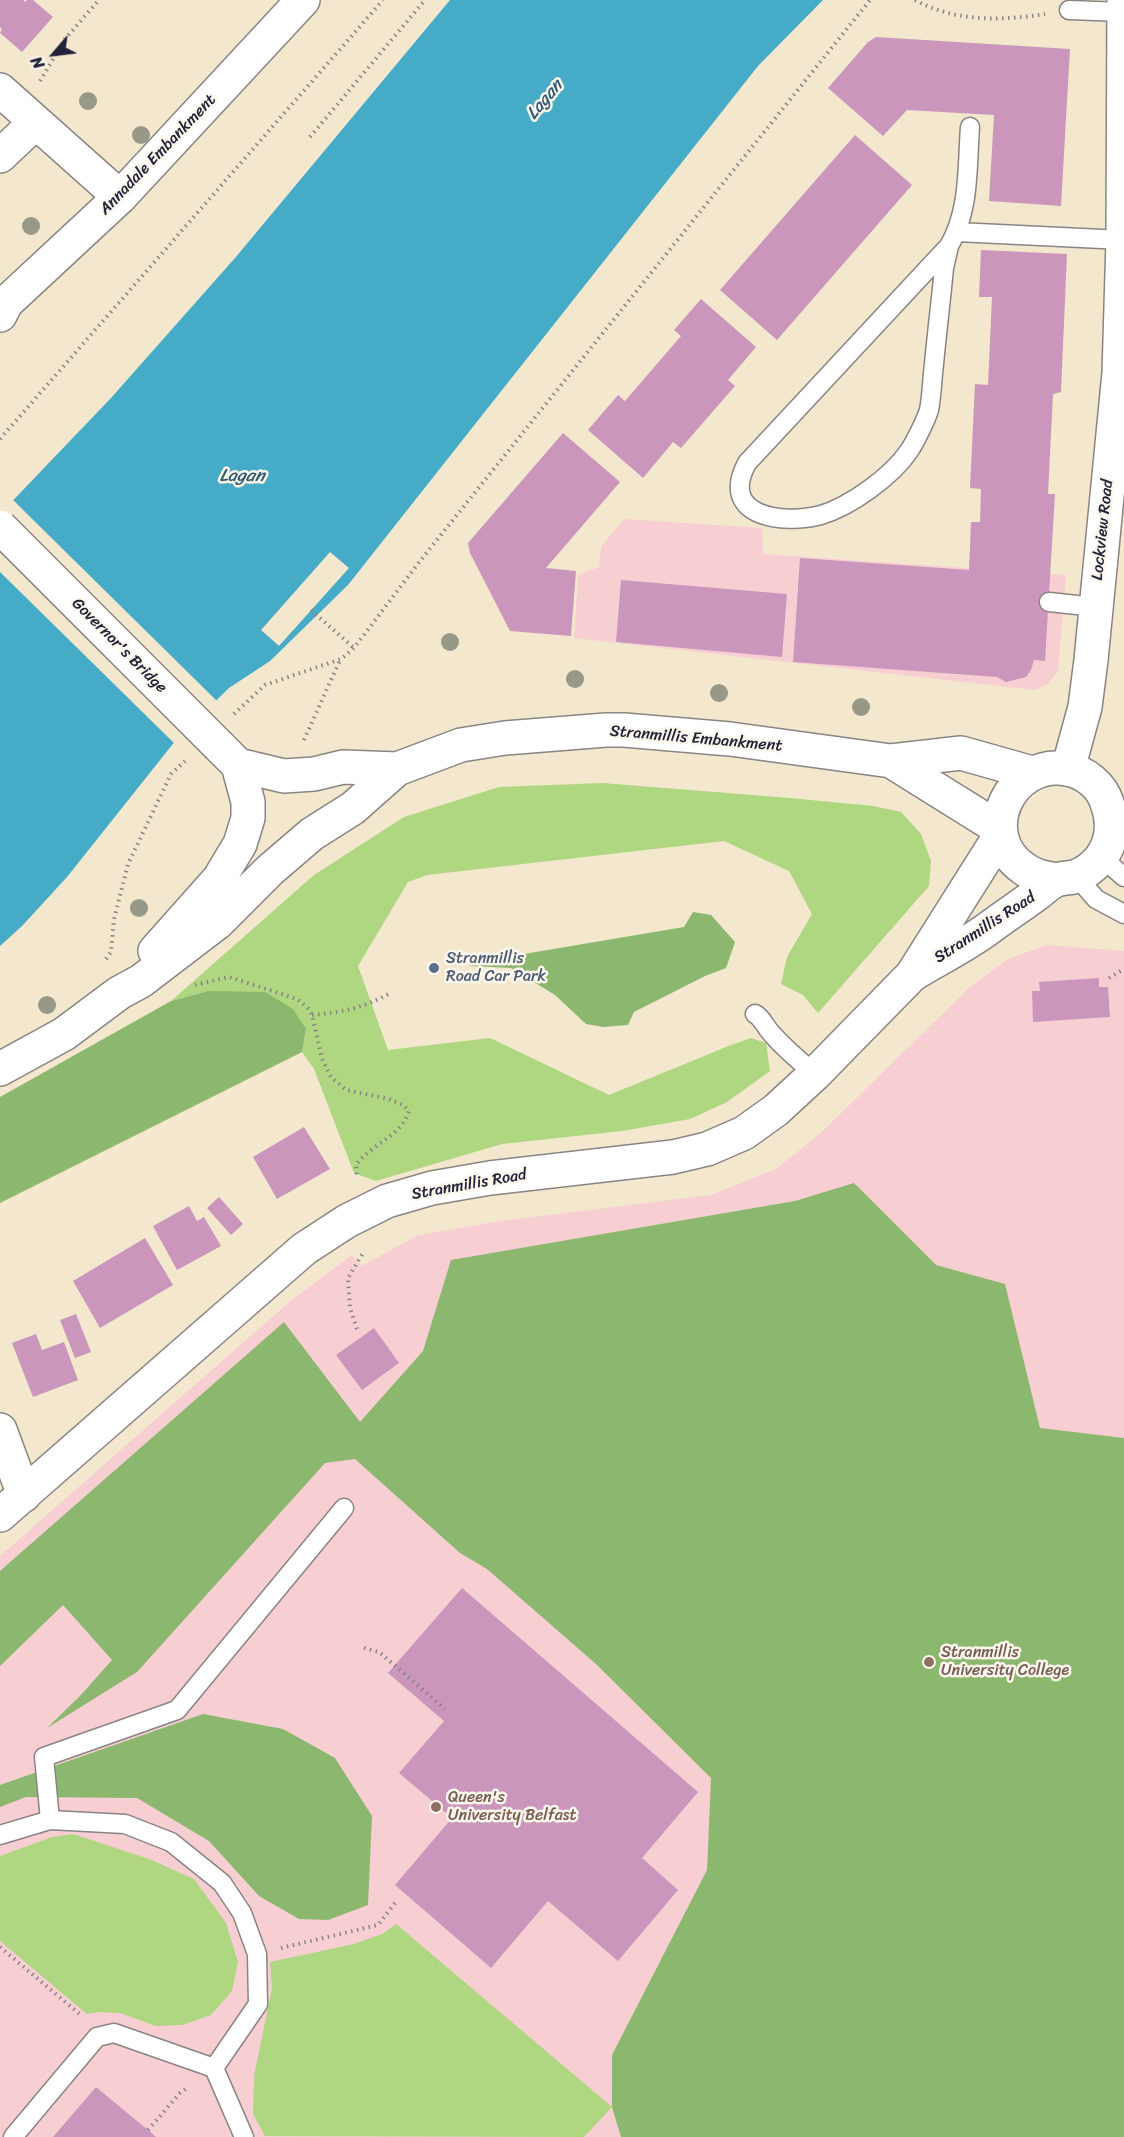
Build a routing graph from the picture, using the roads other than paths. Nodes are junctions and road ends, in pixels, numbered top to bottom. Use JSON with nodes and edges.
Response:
{"nodes":[{"id":1,"x":303,"y":0,"type":"edge"},
{"id":2,"x":1124,"y":0,"type":"edge"},
{"id":3,"x":1069,"y":10,"type":"road end"},
{"id":4,"x":1124,"y":12,"type":"edge"},
{"id":5,"x":20,"y":107,"type":"edge"},
{"id":6,"x":970,"y":127,"type":"dead end"},
{"id":7,"x":0,"y":156,"type":"edge"},
{"id":8,"x":120,"y":197,"type":"junction"},
{"id":9,"x":953,"y":239,"type":"junction"},
{"id":10,"x":1123,"y":240,"type":"edge"},
{"id":11,"x":2,"y":307,"type":"edge"},
{"id":12,"x":1122,"y":373,"type":"edge"},
{"id":13,"x":0,"y":527,"type":"edge"},
{"id":14,"x":1049,"y":602,"type":"dead end"},
{"id":15,"x":1096,"y":607,"type":"junction"},
{"id":16,"x":229,"y":743,"type":"junction"},
{"id":17,"x":891,"y":761,"type":"junction"},
{"id":18,"x":397,"y":769,"type":"junction"},
{"id":19,"x":1068,"y":769,"type":"junction"},
{"id":20,"x":1032,"y":773,"type":"junction"},
{"id":21,"x":1115,"y":801,"type":"edge"},
{"id":22,"x":1000,"y":832,"type":"junction"},
{"id":23,"x":1114,"y":855,"type":"edge"},
{"id":24,"x":1066,"y":878,"type":"junction"},
{"id":25,"x":1124,"y":914,"type":"edge"},
{"id":26,"x":912,"y":975,"type":"junction"},
{"id":27,"x":119,"y":993,"type":"junction"},
{"id":28,"x":754,"y":1014,"type":"dead end"},
{"id":29,"x":0,"y":1069,"type":"edge"},
{"id":30,"x":816,"y":1074,"type":"junction"},
{"id":31,"x":0,"y":1430,"type":"edge"},
{"id":32,"x":12,"y":1505,"type":"edge"},
{"id":33,"x":344,"y":1508,"type":"dead end"},
{"id":34,"x":50,"y":1820,"type":"junction"},
{"id":35,"x":0,"y":1835,"type":"edge"},
{"id":36,"x":214,"y":2068,"type":"junction"},
{"id":37,"x":13,"y":2137,"type":"edge"},
{"id":38,"x":244,"y":2137,"type":"edge"}],
"edges":[{"from":1,"to":8,"type":"street","name":"Annadale Embankment"},
{"from":2,"to":4,"type":"street","name":"Lockview Road"},
{"from":3,"to":4,"type":"lane"},
{"from":4,"to":10,"type":"street","name":"Lockview Road"},
{"from":5,"to":7,"type":"street"},
{"from":5,"to":8,"type":"street"},
{"from":6,"to":9,"type":"lane"},
{"from":8,"to":11,"type":"street","name":"Annadale Embankment"},
{"from":9,"to":9,"type":"lane"},
{"from":9,"to":10,"type":"lane"},
{"from":10,"to":12,"type":"street","name":"Lockview Road"},
{"from":12,"to":15,"type":"street","name":"Lockview Road"},
{"from":13,"to":16,"type":"street","name":"Governor's Bridge","bridge":true},
{"from":14,"to":15,"type":"lane"},
{"from":15,"to":19,"type":"street","name":"Lockview Road"},
{"from":16,"to":18,"type":"street","name":"Stranmillis Embankment"},
{"from":16,"to":27,"type":"street","name":"Stranmillis Embankment"},
{"from":17,"to":18,"type":"street","name":"Stranmillis Embankment"},
{"from":17,"to":20,"type":"street","name":"Stranmillis Embankment"},
{"from":17,"to":22,"type":"street","name":"Stranmillis Embankment"},
{"from":18,"to":27,"type":"street","name":"Stranmillis Embankment"},
{"from":19,"to":20,"type":"street"},
{"from":19,"to":21,"type":"street"},
{"from":20,"to":22,"type":"street"},
{"from":21,"to":23,"type":"street"},
{"from":22,"to":24,"type":"street"},
{"from":22,"to":26,"type":"street","name":"Stranmillis Road"},
{"from":23,"to":24,"type":"street"},
{"from":24,"to":25,"type":"lane"},
{"from":24,"to":26,"type":"street","name":"Stranmillis Road"},
{"from":26,"to":30,"type":"street","name":"Stranmillis Road"},
{"from":27,"to":29,"type":"street","name":"Stranmillis Embankment"},
{"from":28,"to":30,"type":"lane"},
{"from":30,"to":32,"type":"street","name":"Stranmillis Road"},
{"from":31,"to":32,"type":"street"},
{"from":33,"to":34,"type":"lane"},
{"from":34,"to":35,"type":"lane"},
{"from":34,"to":36,"type":"lane"},
{"from":36,"to":37,"type":"lane"},
{"from":36,"to":38,"type":"lane"}]}
